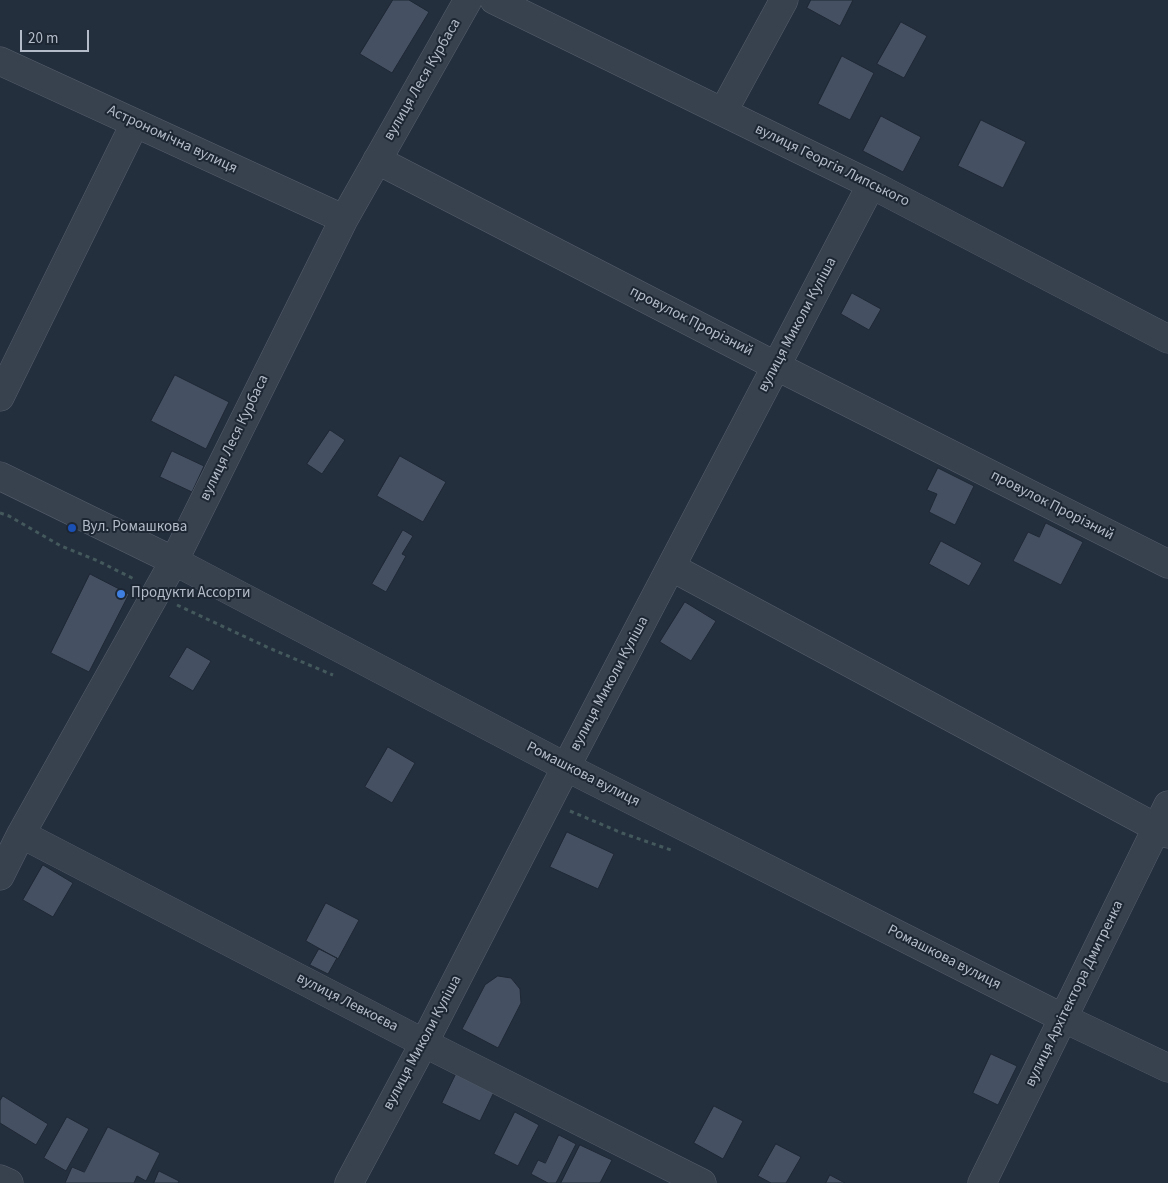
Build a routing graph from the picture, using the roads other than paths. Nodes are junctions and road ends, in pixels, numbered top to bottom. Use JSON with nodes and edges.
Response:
{"nodes":[{"id":1,"x":468,"y":0,"type":"edge"},
{"id":2,"x":494,"y":0,"type":"edge"},
{"id":3,"x":784,"y":0,"type":"edge"},
{"id":4,"x":0,"y":61,"type":"edge"},
{"id":5,"x":723,"y":112,"type":"junction"},
{"id":6,"x":135,"y":123,"type":"junction"},
{"id":7,"x":376,"y":160,"type":"junction"},
{"id":8,"x":871,"y":185,"type":"junction"},
{"id":9,"x":344,"y":219,"type":"junction"},
{"id":10,"x":1168,"y":339,"type":"edge"},
{"id":11,"x":776,"y":366,"type":"junction"},
{"id":12,"x":0,"y":397,"type":"edge"},
{"id":13,"x":0,"y":476,"type":"edge"},
{"id":14,"x":174,"y":561,"type":"junction"},
{"id":15,"x":1168,"y":564,"type":"edge"},
{"id":16,"x":670,"y":567,"type":"junction"},
{"id":17,"x":566,"y":767,"type":"junction"},
{"id":18,"x":1164,"y":822,"type":"edge"},
{"id":19,"x":21,"y":834,"type":"junction"},
{"id":20,"x":0,"y":876,"type":"edge"},
{"id":21,"x":1063,"y":1018,"type":"junction"},
{"id":22,"x":424,"y":1043,"type":"junction"},
{"id":23,"x":1168,"y":1068,"type":"edge"},
{"id":24,"x":0,"y":1178,"type":"edge"},
{"id":25,"x":9,"y":1183,"type":"edge"},
{"id":26,"x":349,"y":1183,"type":"edge"},
{"id":27,"x":702,"y":1183,"type":"edge"},
{"id":28,"x":982,"y":1183,"type":"edge"}],
"edges":[{"from":1,"to":7,"type":"street","name":"вулиця Леся Курбаса"},
{"from":2,"to":5,"type":"street","name":"вулиця Георгія Липського"},
{"from":3,"to":5,"type":"street"},
{"from":4,"to":6,"type":"street","name":"Астрономічна вулиця"},
{"from":5,"to":8,"type":"street","name":"вулиця Георгія Липського"},
{"from":6,"to":9,"type":"street","name":"Астрономічна вулиця"},
{"from":6,"to":12,"type":"street"},
{"from":7,"to":9,"type":"street","name":"вулиця Леся Курбаса"},
{"from":7,"to":11,"type":"street","name":"провулок Прорізний"},
{"from":8,"to":10,"type":"street","name":"вулиця Георгія Липського"},
{"from":8,"to":11,"type":"street","name":"вулиця Миколи Куліша"},
{"from":9,"to":14,"type":"street","name":"вулиця Леся Курбаса"},
{"from":11,"to":15,"type":"street","name":"провулок Прорізний"},
{"from":11,"to":16,"type":"street","name":"вулиця Миколи Куліша"},
{"from":13,"to":14,"type":"street","name":"Ромашкова вулиця"},
{"from":14,"to":17,"type":"street","name":"Ромашкова вулиця"},
{"from":14,"to":19,"type":"street","name":"вулиця Леся Курбаса"},
{"from":16,"to":17,"type":"street","name":"вулиця Миколи Куліша"},
{"from":16,"to":18,"type":"street"},
{"from":17,"to":21,"type":"street","name":"Ромашкова вулиця"},
{"from":17,"to":22,"type":"street","name":"вулиця Миколи Куліша"},
{"from":18,"to":21,"type":"street","name":"вулиця Архітектора Дмитренка"},
{"from":19,"to":20,"type":"street","name":"вулиця Леся Курбаса"},
{"from":19,"to":22,"type":"street","name":"вулиця Левкоєва"},
{"from":21,"to":23,"type":"street","name":"Ромашкова вулиця"},
{"from":21,"to":28,"type":"street","name":"вулиця Архітектора Дмитренка"},
{"from":22,"to":26,"type":"street","name":"вулиця Миколи Куліша"},
{"from":22,"to":27,"type":"street","name":"вулиця Левкоєва"},
{"from":24,"to":25,"type":"street"}]}
